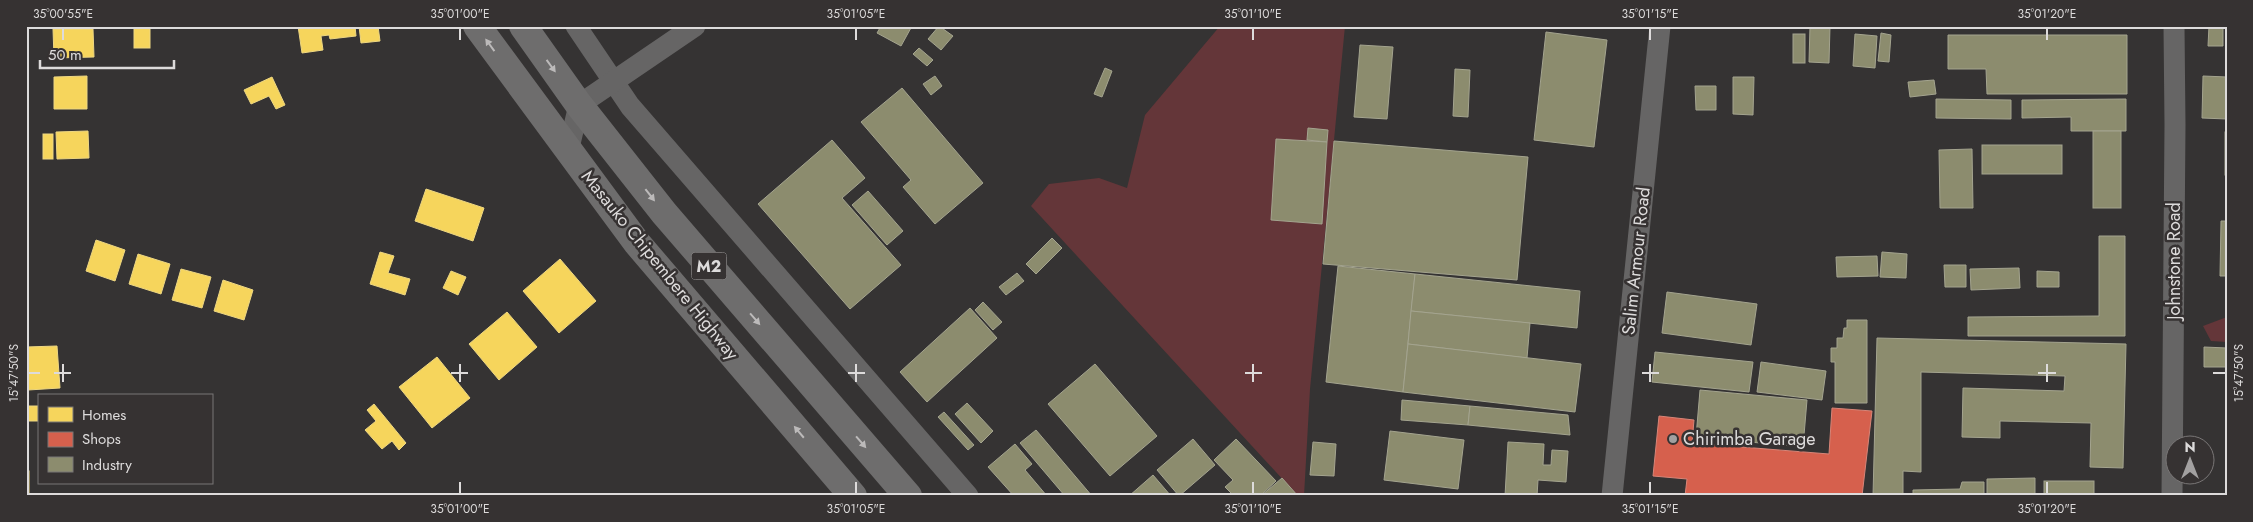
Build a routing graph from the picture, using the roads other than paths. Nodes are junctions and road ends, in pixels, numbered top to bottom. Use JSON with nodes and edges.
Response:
{"nodes":[{"id":1,"x":477,"y":26,"type":"edge"},
{"id":2,"x":523,"y":26,"type":"edge"},
{"id":3,"x":576,"y":26,"type":"edge"},
{"id":4,"x":695,"y":26,"type":"edge"},
{"id":5,"x":1660,"y":26,"type":"edge"},
{"id":6,"x":2174,"y":26,"type":"edge"},
{"id":7,"x":614,"y":82,"type":"junction"},
{"id":8,"x":579,"y":105,"type":"junction"},
{"id":9,"x":568,"y":152,"type":"junction"},
{"id":10,"x":853,"y":496,"type":"edge"},
{"id":11,"x":908,"y":496,"type":"edge"},
{"id":12,"x":968,"y":496,"type":"edge"},
{"id":13,"x":1612,"y":496,"type":"edge"},
{"id":14,"x":2172,"y":496,"type":"edge"}],
"edges":[{"from":9,"to":1,"type":"highway","name":"Masauko Chipembere Highway","number":"M2","one_way":true},
{"from":2,"to":8,"type":"highway","name":"Masauko Chipembere Highway","number":"M2","one_way":true},
{"from":3,"to":7,"type":"street"},
{"from":4,"to":7,"type":"street"},
{"from":5,"to":13,"type":"street","name":"Salim Armour Road"},
{"from":6,"to":14,"type":"street","name":"Johnstone Road"},
{"from":7,"to":8,"type":"street"},
{"from":7,"to":12,"type":"street"},
{"from":8,"to":9,"type":"street"},
{"from":8,"to":11,"type":"highway","name":"Masauko Chipembere Highway","number":"M2","one_way":true},
{"from":10,"to":9,"type":"highway","name":"Masauko Chipembere Highway","number":"M2","one_way":true}]}
